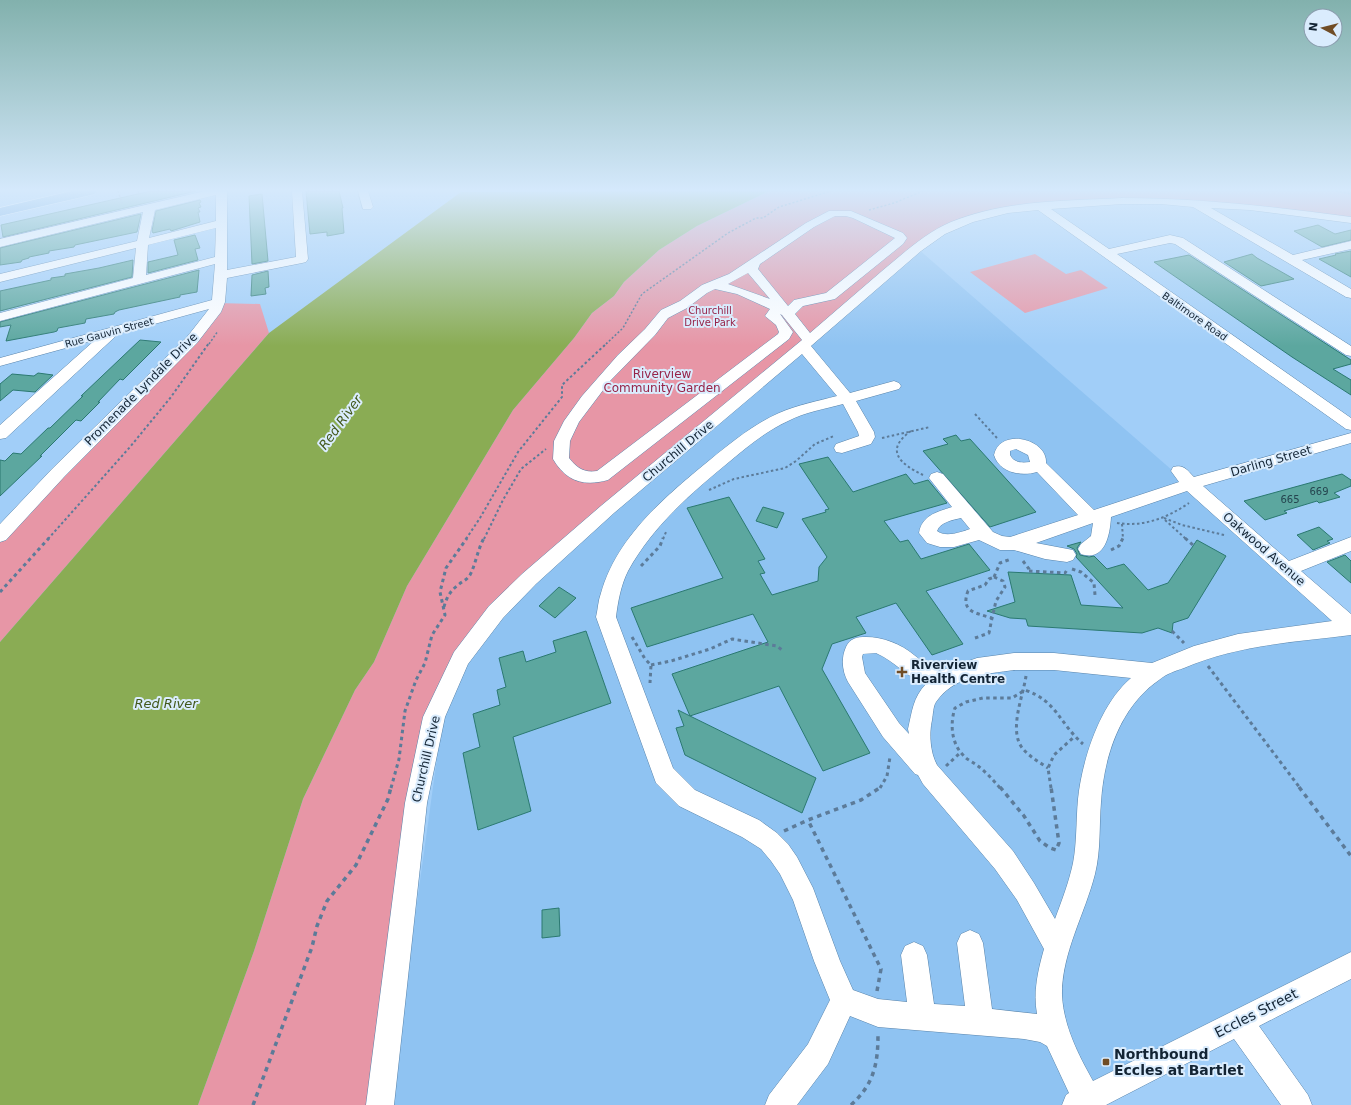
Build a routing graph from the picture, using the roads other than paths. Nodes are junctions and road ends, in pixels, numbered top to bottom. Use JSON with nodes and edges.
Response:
{"nodes":[{"id":1,"x":142,"y":243,"type":"joint"},
{"id":2,"x":221,"y":243,"type":"edge"},
{"id":3,"x":301,"y":243,"type":"edge"},
{"id":4,"x":783,"y":243,"type":"edge"},
{"id":5,"x":897,"y":243,"type":"edge"},
{"id":6,"x":925,"y":243,"type":"edge"},
{"id":7,"x":1092,"y":243,"type":"edge"},
{"id":8,"x":1154,"y":243,"type":"edge"},
{"id":9,"x":1181,"y":243,"type":"edge"},
{"id":10,"x":1263,"y":243,"type":"edge"},
{"id":11,"x":1351,"y":245,"type":"edge"},
{"id":12,"x":1107,"y":253,"type":"junction"},
{"id":13,"x":221,"y":259,"type":"junction"},
{"id":14,"x":1291,"y":259,"type":"junction"},
{"id":15,"x":753,"y":266,"type":"junction"},
{"id":16,"x":221,"y":275,"type":"junction"},
{"id":17,"x":0,"y":278,"type":"edge"},
{"id":18,"x":139,"y":281,"type":"junction"},
{"id":19,"x":714,"y":285,"type":"junction"},
{"id":20,"x":1351,"y":294,"type":"edge"},
{"id":21,"x":218,"y":302,"type":"junction"},
{"id":22,"x":783,"y":311,"type":"junction"},
{"id":23,"x":0,"y":317,"type":"edge"},
{"id":24,"x":115,"y":330,"type":"junction"},
{"id":25,"x":807,"y":343,"type":"junction"},
{"id":26,"x":1351,"y":352,"type":"edge"},
{"id":27,"x":0,"y":362,"type":"edge"},
{"id":28,"x":894,"y":386,"type":"dead end"},
{"id":29,"x":847,"y":398,"type":"junction"},
{"id":30,"x":1351,"y":425,"type":"edge"},
{"id":31,"x":0,"y":434,"type":"edge"},
{"id":32,"x":1351,"y":438,"type":"edge"},
{"id":33,"x":839,"y":442,"type":"road end"},
{"id":34,"x":1038,"y":464,"type":"dead end"},
{"id":35,"x":937,"y":478,"type":"road end"},
{"id":36,"x":1185,"y":478,"type":"junction"},
{"id":37,"x":964,"y":510,"type":"junction"},
{"id":38,"x":1098,"y":516,"type":"junction"},
{"id":39,"x":983,"y":532,"type":"junction"},
{"id":40,"x":0,"y":536,"type":"edge"},
{"id":41,"x":1351,"y":544,"type":"edge"},
{"id":42,"x":1088,"y":548,"type":"dead end"},
{"id":43,"x":1015,"y":554,"type":"junction"},
{"id":44,"x":1066,"y":555,"type":"dead end"},
{"id":45,"x":1287,"y":569,"type":"junction"},
{"id":46,"x":1351,"y":626,"type":"edge"},
{"id":47,"x":1154,"y":672,"type":"junction"},
{"id":48,"x":941,"y":681,"type":"junction"},
{"id":49,"x":928,"y":771,"type":"junction"},
{"id":50,"x":970,"y":943,"type":"dead end"},
{"id":51,"x":1057,"y":947,"type":"junction"},
{"id":52,"x":914,"y":955,"type":"dead end"},
{"id":53,"x":1351,"y":965,"type":"edge"},
{"id":54,"x":844,"y":1000,"type":"junction"},
{"id":55,"x":922,"y":1017,"type":"junction"},
{"id":56,"x":980,"y":1022,"type":"junction"},
{"id":57,"x":1239,"y":1022,"type":"junction"},
{"id":58,"x":1057,"y":1037,"type":"junction"},
{"id":59,"x":1085,"y":1103,"type":"edge"},
{"id":60,"x":380,"y":1105,"type":"edge"},
{"id":61,"x":779,"y":1105,"type":"edge"},
{"id":62,"x":1298,"y":1105,"type":"edge"}],
"edges":[{"from":1,"to":17,"type":"street"},
{"from":1,"to":18,"type":"street"},
{"from":2,"to":13,"type":"street","name":"Promenade Lyndale Drive"},
{"from":3,"to":16,"type":"street"},
{"from":4,"to":15,"type":"street"},
{"from":5,"to":22,"type":"street"},
{"from":6,"to":25,"type":"street","name":"Churchill Drive"},
{"from":7,"to":12,"type":"street","name":"Baltimore Road"},
{"from":8,"to":12,"type":"street"},
{"from":9,"to":26,"type":"street"},
{"from":10,"to":14,"type":"street"},
{"from":11,"to":14,"type":"street"},
{"from":12,"to":30,"type":"street","name":"Baltimore Road"},
{"from":13,"to":16,"type":"street","name":"Promenade Lyndale Drive"},
{"from":13,"to":18,"type":"street"},
{"from":14,"to":20,"type":"street"},
{"from":15,"to":19,"type":"street"},
{"from":15,"to":22,"type":"street"},
{"from":16,"to":21,"type":"street","name":"Promenade Lyndale Drive"},
{"from":18,"to":23,"type":"street"},
{"from":19,"to":22,"type":"street"},
{"from":19,"to":22,"type":"street"},
{"from":21,"to":24,"type":"street","name":"Rue Gauvin Street"},
{"from":21,"to":40,"type":"street","name":"Promenade Lyndale Drive"},
{"from":22,"to":25,"type":"street"},
{"from":24,"to":27,"type":"street","name":"Rue Gauvin Street"},
{"from":24,"to":31,"type":"street"},
{"from":25,"to":29,"type":"street"},
{"from":25,"to":60,"type":"street","name":"Churchill Drive"},
{"from":28,"to":29,"type":"street"},
{"from":29,"to":33,"type":"street"},
{"from":29,"to":54,"type":"street"},
{"from":32,"to":36,"type":"street","name":"Darling Street"},
{"from":34,"to":38,"type":"street"},
{"from":35,"to":37,"type":"street"},
{"from":36,"to":38,"type":"street","name":"Darling Street"},
{"from":36,"to":45,"type":"street","name":"Oakwood Avenue"},
{"from":37,"to":39,"type":"street"},
{"from":37,"to":39,"type":"street"},
{"from":38,"to":42,"type":"street"},
{"from":38,"to":43,"type":"street","name":"Darling Street"},
{"from":39,"to":43,"type":"street"},
{"from":41,"to":45,"type":"street"},
{"from":43,"to":44,"type":"street"},
{"from":45,"to":46,"type":"street","name":"Oakwood Avenue"},
{"from":46,"to":47,"type":"street"},
{"from":47,"to":48,"type":"street"},
{"from":47,"to":51,"type":"street"},
{"from":48,"to":49,"type":"street"},
{"from":48,"to":49,"type":"street"},
{"from":49,"to":51,"type":"street"},
{"from":50,"to":56,"type":"street"},
{"from":51,"to":58,"type":"street"},
{"from":52,"to":55,"type":"street"},
{"from":53,"to":57,"type":"street","name":"Eccles Street"},
{"from":54,"to":55,"type":"street"},
{"from":54,"to":61,"type":"street"},
{"from":55,"to":56,"type":"street"},
{"from":56,"to":58,"type":"street"},
{"from":57,"to":59,"type":"street","name":"Eccles Street"},
{"from":57,"to":62,"type":"street"},
{"from":58,"to":59,"type":"street"}]}
